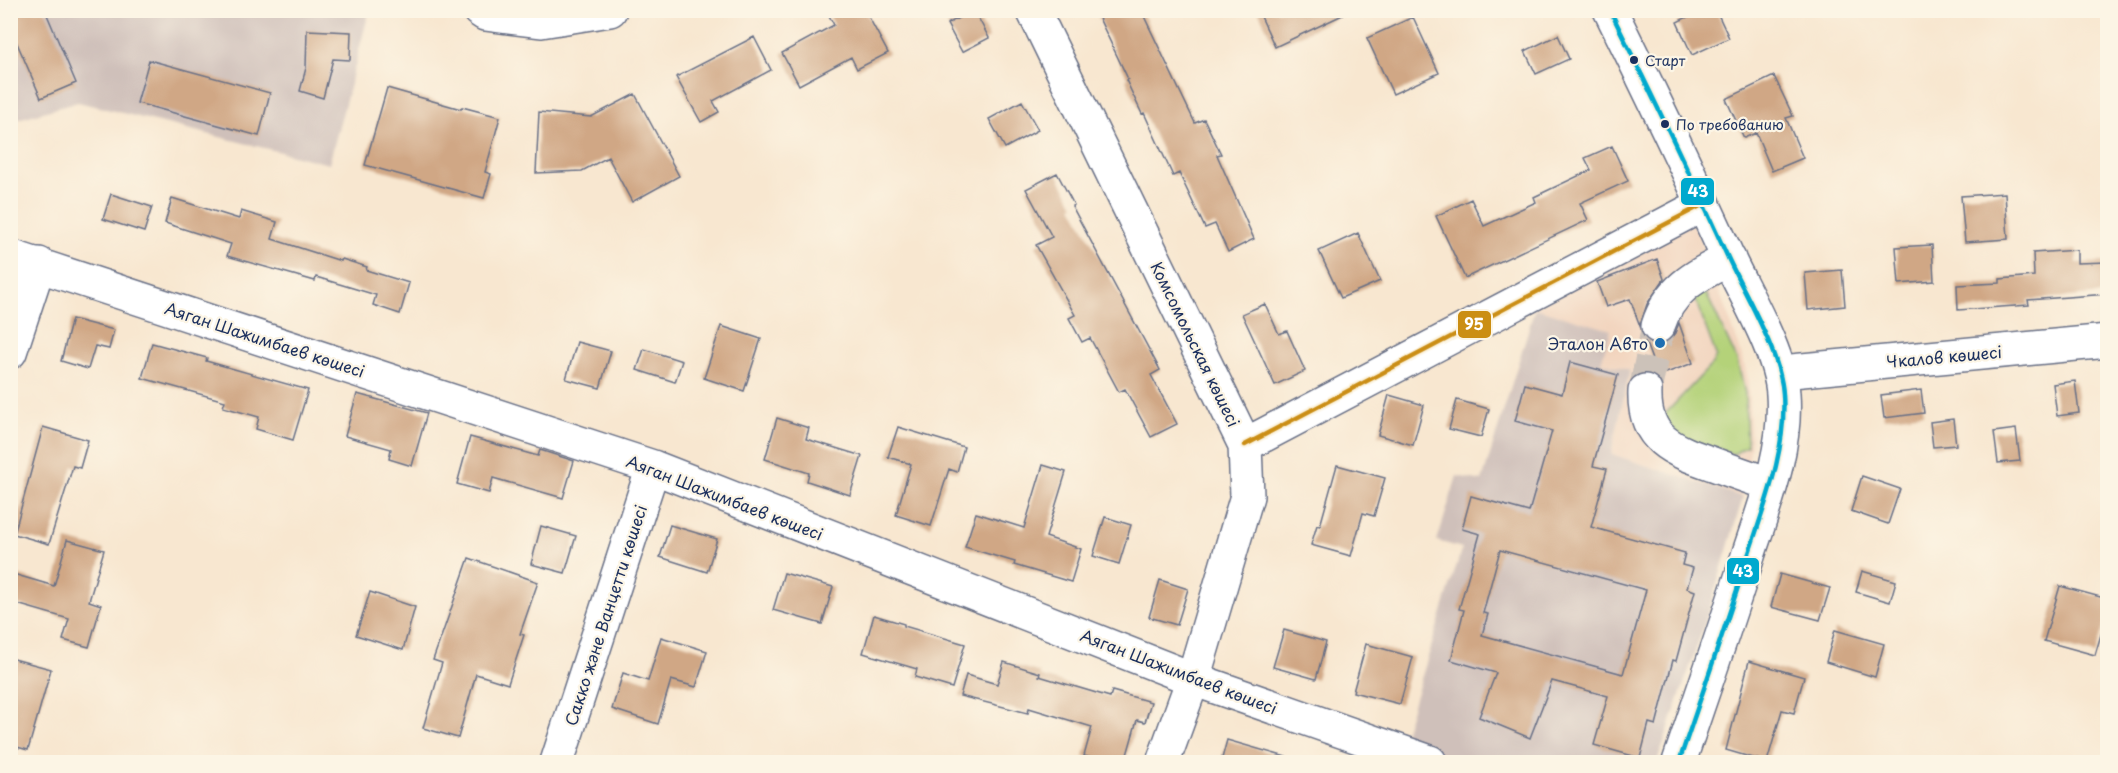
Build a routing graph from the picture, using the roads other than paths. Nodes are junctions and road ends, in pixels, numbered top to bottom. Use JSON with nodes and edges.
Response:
{"nodes":[{"id":1,"x":479,"y":10,"type":"edge"},
{"id":2,"x":610,"y":10,"type":"edge"},
{"id":3,"x":1033,"y":10,"type":"edge"},
{"id":4,"x":1610,"y":10,"type":"edge"},
{"id":5,"x":1704,"y":204,"type":"junction"},
{"id":6,"x":1729,"y":259,"type":"junction"},
{"id":7,"x":25,"y":260,"type":"edge"},
{"id":8,"x":1658,"y":326,"type":"tunnel mouth"},
{"id":9,"x":2108,"y":341,"type":"edge"},
{"id":10,"x":10,"y":352,"type":"edge"},
{"id":11,"x":1781,"y":372,"type":"junction"},
{"id":12,"x":1645,"y":391,"type":"tunnel mouth"},
{"id":13,"x":1245,"y":445,"type":"junction"},
{"id":14,"x":653,"y":467,"type":"junction"},
{"id":15,"x":1770,"y":484,"type":"junction"},
{"id":16,"x":1193,"y":679,"type":"junction"},
{"id":17,"x":557,"y":762,"type":"edge"},
{"id":18,"x":1163,"y":762,"type":"edge"},
{"id":19,"x":1430,"y":762,"type":"edge"},
{"id":20,"x":1679,"y":762,"type":"edge"}],
"edges":[{"from":1,"to":2,"type":"street"},
{"from":3,"to":13,"type":"street","name":"Комсомольская көшесі"},
{"from":4,"to":5,"type":"street"},
{"from":5,"to":6,"type":"street"},
{"from":5,"to":13,"type":"street"},
{"from":6,"to":8,"type":"street"},
{"from":6,"to":11,"type":"street"},
{"from":7,"to":10,"type":"street"},
{"from":7,"to":14,"type":"street","name":"Аяган Шажимбаев көшесі"},
{"from":9,"to":11,"type":"street","name":"Чкалов көшесі"},
{"from":11,"to":15,"type":"street"},
{"from":12,"to":15,"type":"street"},
{"from":13,"to":16,"type":"street","name":"Комсомольская көшесі"},
{"from":14,"to":16,"type":"street","name":"Аяган Шажимбаев көшесі"},
{"from":14,"to":17,"type":"street","name":"Сакко және Ванцетти көшесі"},
{"from":15,"to":20,"type":"street"},
{"from":16,"to":18,"type":"street","name":"Комсомольская көшесі"},
{"from":16,"to":19,"type":"street","name":"Аяган Шажимбаев көшесі"}]}
